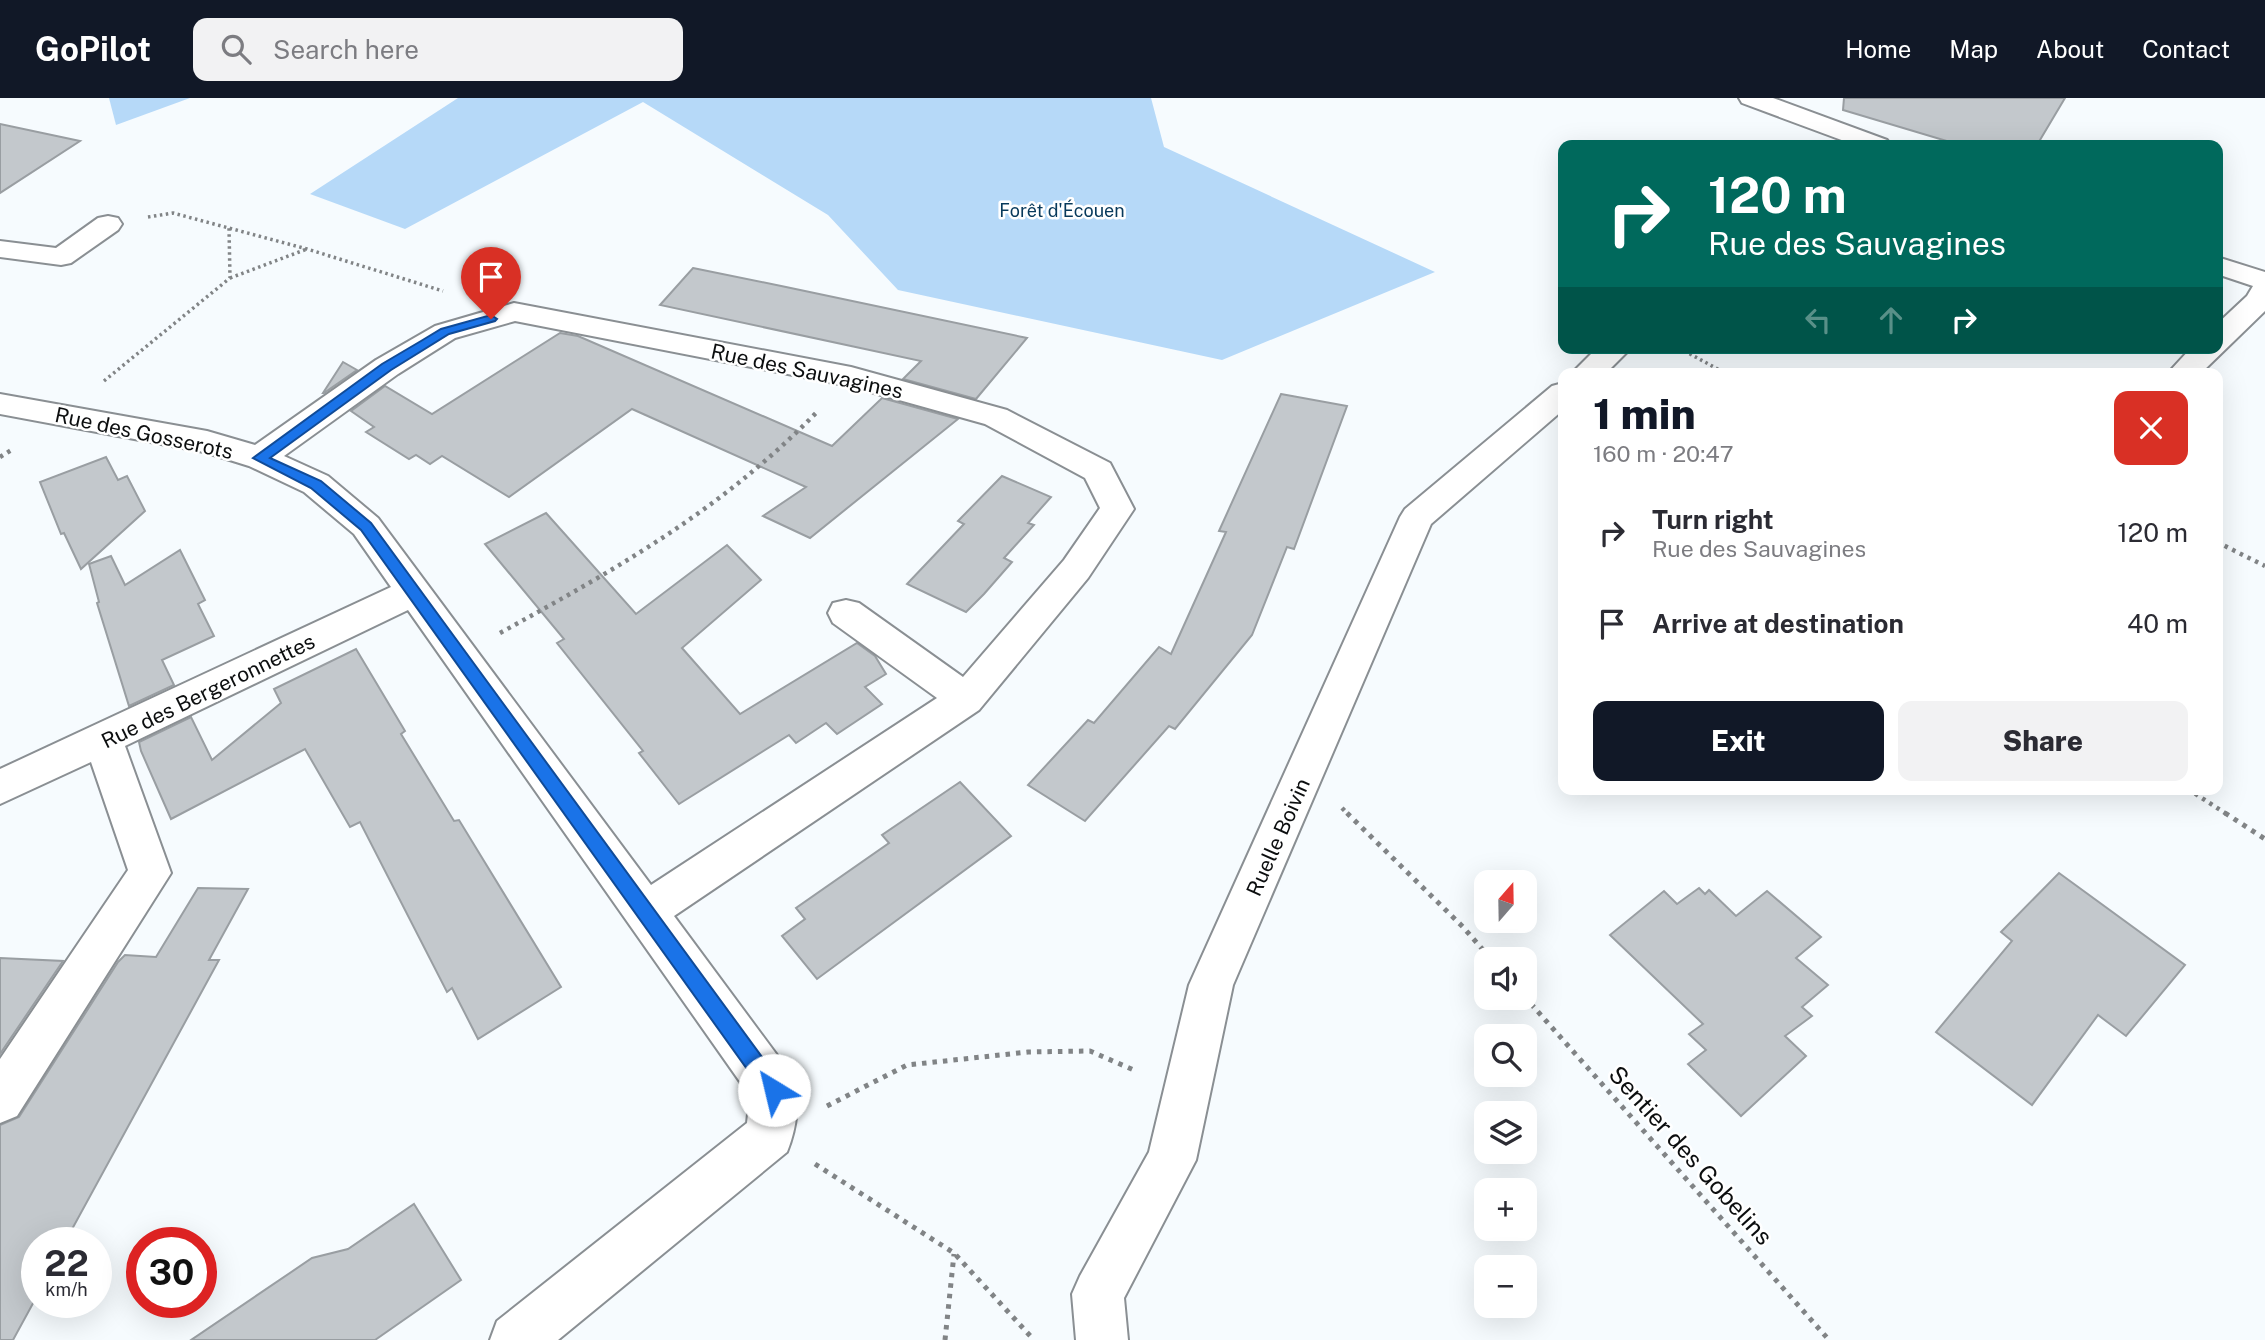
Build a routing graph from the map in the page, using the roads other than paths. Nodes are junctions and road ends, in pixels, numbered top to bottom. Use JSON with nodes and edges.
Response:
{"nodes":[{"id":1,"x":1751,"y":98,"type":"edge"},
{"id":2,"x":1861,"y":140,"type":"edge"},
{"id":3,"x":108,"y":224,"type":"road end"},
{"id":4,"x":0,"y":248,"type":"edge"},
{"id":5,"x":2223,"y":267,"type":"edge"},
{"id":6,"x":2265,"y":281,"type":"edge"},
{"id":7,"x":2265,"y":289,"type":"edge"},
{"id":8,"x":2223,"y":335,"type":"edge"},
{"id":9,"x":1609,"y":354,"type":"edge"},
{"id":10,"x":2203,"y":354,"type":"edge"},
{"id":11,"x":1593,"y":368,"type":"edge"},
{"id":12,"x":2188,"y":368,"type":"edge"},
{"id":13,"x":1558,"y":397,"type":"edge"},
{"id":14,"x":0,"y":404,"type":"edge"},
{"id":15,"x":260,"y":458,"type":"junction"},
{"id":16,"x":414,"y":592,"type":"junction"},
{"id":17,"x":846,"y":613,"type":"dead end"},
{"id":18,"x":967,"y":699,"type":"junction"},
{"id":19,"x":104,"y":741,"type":"junction"},
{"id":20,"x":0,"y":788,"type":"edge"},
{"id":21,"x":645,"y":912,"type":"junction"},
{"id":22,"x":3,"y":1089,"type":"edge"},
{"id":23,"x":516,"y":1340,"type":"edge"},
{"id":24,"x":1102,"y":1340,"type":"edge"}],
"edges":[{"from":1,"to":2,"type":"street"},
{"from":3,"to":4,"type":"street"},
{"from":5,"to":6,"type":"street"},
{"from":7,"to":8,"type":"street"},
{"from":9,"to":11,"type":"street"},
{"from":10,"to":12,"type":"street"},
{"from":13,"to":24,"type":"street","name":"Ruelle Boivin"},
{"from":14,"to":15,"type":"street","name":"Rue des Gosserots"},
{"from":15,"to":16,"type":"street","name":"Rue des Gosserots"},
{"from":15,"to":18,"type":"street","name":"Rue des Sauvagines"},
{"from":16,"to":19,"type":"street","name":"Rue des Bergeronnettes"},
{"from":16,"to":21,"type":"street","name":"Rue des Gosserots"},
{"from":17,"to":18,"type":"street"},
{"from":18,"to":21,"type":"street","name":"Rue des Sauvagines"},
{"from":19,"to":20,"type":"street","name":"Rue des Bergeronnettes"},
{"from":19,"to":22,"type":"street"},
{"from":21,"to":23,"type":"street","name":"Rue des Gosserots"}]}
